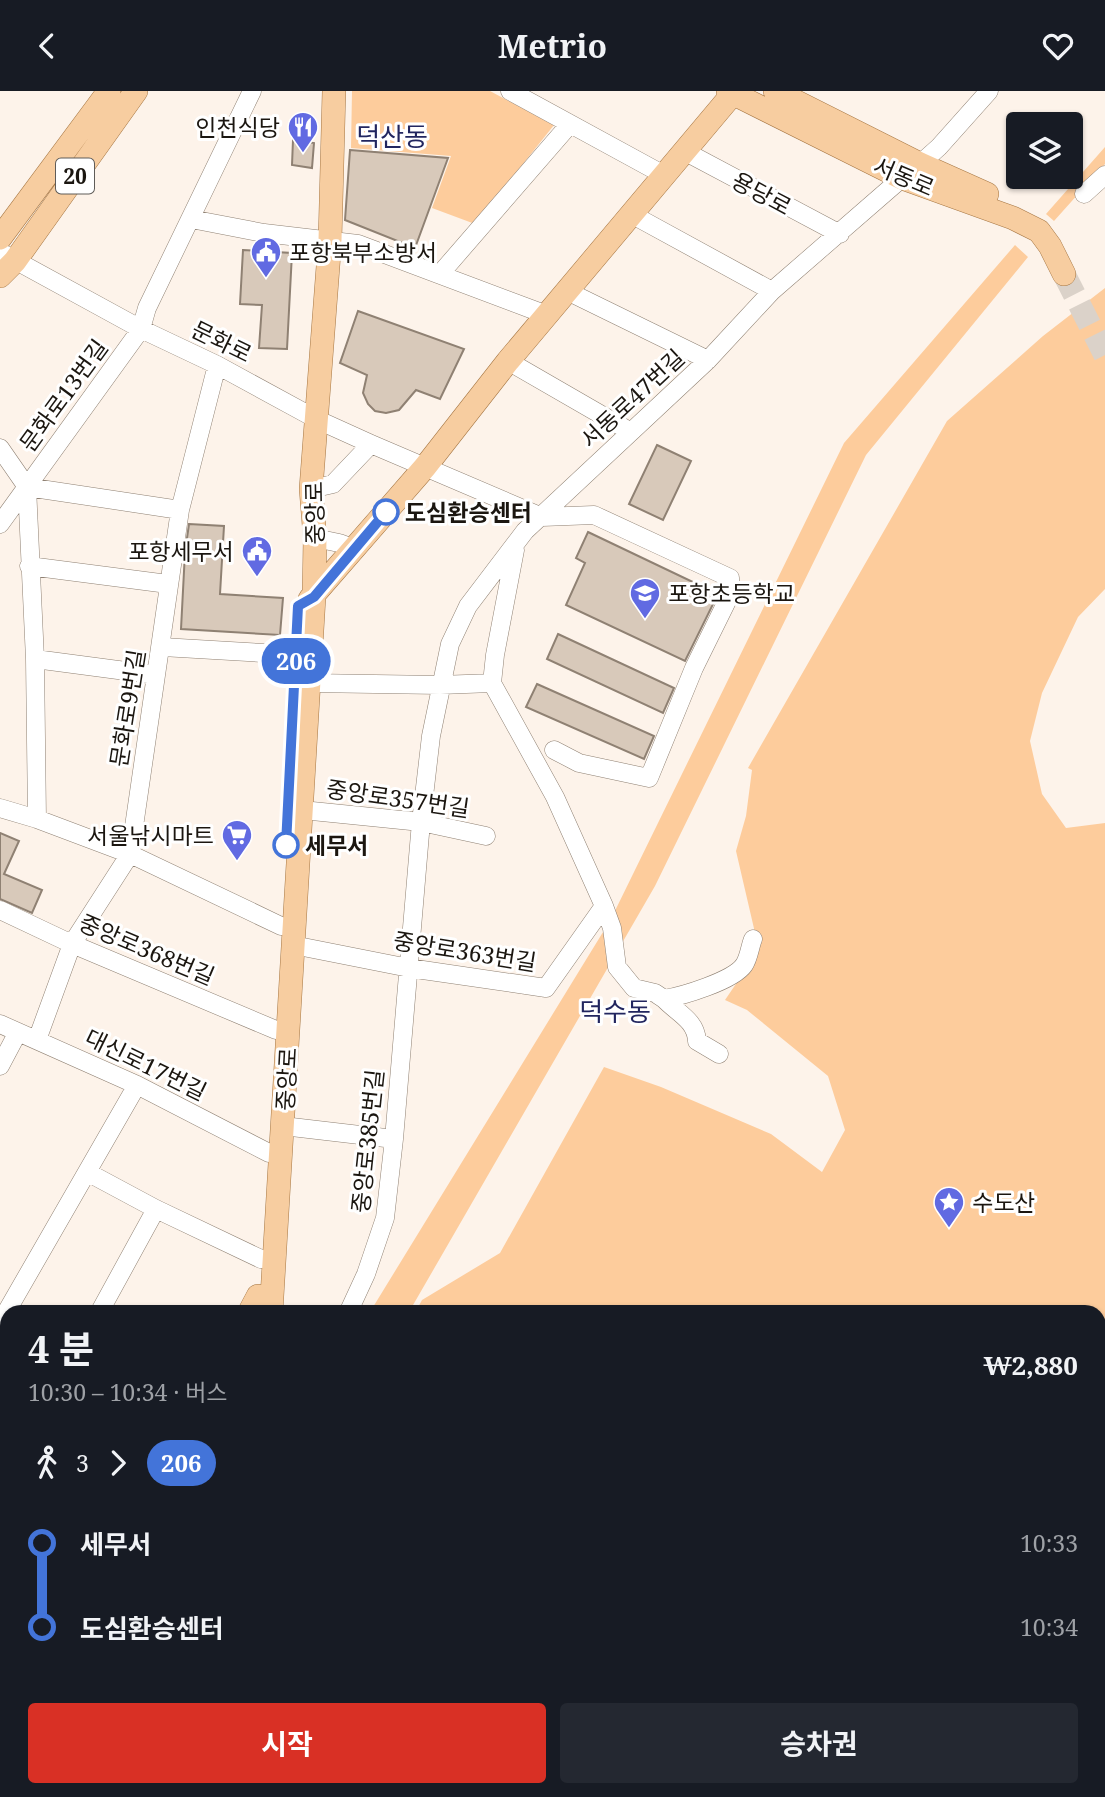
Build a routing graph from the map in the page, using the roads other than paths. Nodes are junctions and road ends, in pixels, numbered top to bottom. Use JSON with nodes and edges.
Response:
{"nodes":[{"id":1,"x":109,"y":91,"type":"edge"},
{"id":2,"x":136,"y":91,"type":"edge"},
{"id":3,"x":252,"y":91,"type":"edge"},
{"id":4,"x":326,"y":91,"type":"edge"},
{"id":5,"x":510,"y":91,"type":"edge"},
{"id":6,"x":775,"y":91,"type":"edge"},
{"id":7,"x":989,"y":91,"type":"edge"},
{"id":8,"x":732,"y":92,"type":"edge"},
{"id":9,"x":569,"y":124,"type":"junction"},
{"id":10,"x":684,"y":151,"type":"junction"},
{"id":11,"x":911,"y":171,"type":"junction"},
{"id":12,"x":664,"y":175,"type":"junction"},
{"id":13,"x":1105,"y":175,"type":"edge"},
{"id":14,"x":1084,"y":194,"type":"dead end"},
{"id":15,"x":631,"y":214,"type":"junction"},
{"id":16,"x":191,"y":219,"type":"junction"},
{"id":17,"x":840,"y":234,"type":"junction"},
{"id":18,"x":0,"y":237,"type":"edge"},
{"id":19,"x":323,"y":239,"type":"junction"},
{"id":20,"x":5,"y":263,"type":"edge"},
{"id":21,"x":1070,"y":267,"type":"tunnel mouth"},
{"id":22,"x":440,"y":274,"type":"junction"},
{"id":23,"x":567,"y":291,"type":"junction"},
{"id":24,"x":772,"y":291,"type":"junction"},
{"id":25,"x":547,"y":315,"type":"junction"},
{"id":26,"x":141,"y":329,"type":"junction"},
{"id":27,"x":708,"y":360,"type":"junction"},
{"id":28,"x":508,"y":361,"type":"junction"},
{"id":29,"x":217,"y":365,"type":"junction"},
{"id":30,"x":314,"y":417,"type":"junction"},
{"id":31,"x":631,"y":432,"type":"junction"},
{"id":32,"x":371,"y":444,"type":"junction"},
{"id":33,"x":0,"y":448,"type":"edge"},
{"id":34,"x":425,"y":467,"type":"junction"},
{"id":35,"x":27,"y":487,"type":"junction"},
{"id":36,"x":311,"y":489,"type":"junction"},
{"id":37,"x":180,"y":510,"type":"junction"},
{"id":38,"x":542,"y":517,"type":"junction"},
{"id":39,"x":0,"y":524,"type":"edge"},
{"id":40,"x":315,"y":538,"type":"junction"},
{"id":41,"x":515,"y":547,"type":"junction"},
{"id":42,"x":355,"y":549,"type":"junction"},
{"id":43,"x":29,"y":566,"type":"junction"},
{"id":44,"x":168,"y":584,"type":"junction"},
{"id":45,"x":306,"y":601,"type":"junction"},
{"id":46,"x":162,"y":647,"type":"junction"},
{"id":47,"x":297,"y":655,"type":"junction"},
{"id":48,"x":35,"y":659,"type":"junction"},
{"id":49,"x":156,"y":674,"type":"junction"},
{"id":50,"x":309,"y":683,"type":"junction"},
{"id":51,"x":492,"y":683,"type":"junction"},
{"id":52,"x":440,"y":685,"type":"junction"},
{"id":53,"x":554,"y":750,"type":"dead end"},
{"id":54,"x":0,"y":808,"type":"edge"},
{"id":55,"x":302,"y":810,"type":"junction"},
{"id":56,"x":37,"y":819,"type":"junction"},
{"id":57,"x":421,"y":822,"type":"junction"},
{"id":58,"x":486,"y":836,"type":"dead end"},
{"id":59,"x":130,"y":854,"type":"junction"},
{"id":60,"x":604,"y":906,"type":"junction"},
{"id":61,"x":0,"y":910,"type":"edge"},
{"id":62,"x":287,"y":935,"type":"junction"},
{"id":63,"x":753,"y":939,"type":"dead end"},
{"id":64,"x":72,"y":944,"type":"junction"},
{"id":65,"x":409,"y":968,"type":"junction"},
{"id":66,"x":664,"y":999,"type":"junction"},
{"id":67,"x":0,"y":1024,"type":"edge"},
{"id":68,"x":276,"y":1030,"type":"junction"},
{"id":69,"x":18,"y":1032,"type":"junction"},
{"id":70,"x":37,"y":1040,"type":"junction"},
{"id":71,"x":719,"y":1054,"type":"dead end"},
{"id":72,"x":0,"y":1066,"type":"edge"},
{"id":73,"x":138,"y":1085,"type":"junction"},
{"id":74,"x":283,"y":1126,"type":"junction"},
{"id":75,"x":394,"y":1139,"type":"junction"},
{"id":76,"x":269,"y":1153,"type":"junction"},
{"id":77,"x":87,"y":1172,"type":"junction"},
{"id":78,"x":156,"y":1209,"type":"junction"},
{"id":79,"x":261,"y":1259,"type":"junction"},
{"id":80,"x":10,"y":1305,"type":"edge"},
{"id":81,"x":103,"y":1305,"type":"edge"},
{"id":82,"x":259,"y":1305,"type":"edge"},
{"id":83,"x":259,"y":1305,"type":"edge"},
{"id":84,"x":352,"y":1305,"type":"edge"}],
"edges":[{"from":1,"to":18,"type":"main road","number":"20"},
{"from":2,"to":20,"type":"main road","number":"20"},
{"from":3,"to":16,"type":"street","name":"문화로13번길"},
{"from":4,"to":19,"type":"main road","name":"중앙로"},
{"from":5,"to":9,"type":"street"},
{"from":6,"to":11,"type":"main road","name":"서동로"},
{"from":7,"to":11,"type":"street","name":"서동로47번길"},
{"from":8,"to":10,"type":"main road"},
{"from":8,"to":11,"type":"main road","name":"서동로"},
{"from":9,"to":12,"type":"street"},
{"from":9,"to":22,"type":"street"},
{"from":10,"to":12,"type":"main road"},
{"from":10,"to":17,"type":"street","name":"용당로"},
{"from":11,"to":17,"type":"street","name":"서동로47번길"},
{"from":11,"to":21,"type":"main road","name":"서동로"},
{"from":12,"to":15,"type":"main road"},
{"from":13,"to":14,"type":"street"},
{"from":15,"to":23,"type":"main road"},
{"from":15,"to":24,"type":"street"},
{"from":16,"to":19,"type":"street"},
{"from":16,"to":26,"type":"street","name":"문화로13번길"},
{"from":17,"to":24,"type":"street","name":"서동로47번길"},
{"from":19,"to":22,"type":"street"},
{"from":19,"to":30,"type":"main road","name":"중앙로"},
{"from":20,"to":26,"type":"street","name":"문화로"},
{"from":22,"to":25,"type":"street"},
{"from":23,"to":25,"type":"main road"},
{"from":23,"to":27,"type":"street"},
{"from":24,"to":27,"type":"street","name":"서동로47번길"},
{"from":25,"to":28,"type":"main road"},
{"from":26,"to":29,"type":"street","name":"문화로"},
{"from":26,"to":35,"type":"street","name":"문화로13번길"},
{"from":27,"to":31,"type":"street","name":"서동로47번길"},
{"from":28,"to":31,"type":"street"},
{"from":28,"to":34,"type":"main road"},
{"from":29,"to":30,"type":"street","name":"문화로"},
{"from":29,"to":37,"type":"street","name":"문화로9번길"},
{"from":30,"to":32,"type":"street","name":"문화로"},
{"from":30,"to":36,"type":"main road","name":"중앙로"},
{"from":30,"to":45,"type":"main road","name":"중앙로"},
{"from":31,"to":38,"type":"street","name":"서동로47번길"},
{"from":32,"to":34,"type":"street","name":"문화로"},
{"from":32,"to":36,"type":"street"},
{"from":33,"to":35,"type":"street"},
{"from":34,"to":38,"type":"street"},
{"from":34,"to":42,"type":"main road"},
{"from":35,"to":37,"type":"street"},
{"from":35,"to":39,"type":"street","name":"문화로13번길"},
{"from":35,"to":43,"type":"street"},
{"from":36,"to":40,"type":"main road","name":"중앙로"},
{"from":37,"to":44,"type":"street","name":"문화로9번길"},
{"from":38,"to":41,"type":"street","name":"서동로47번길"},
{"from":38,"to":53,"type":"street"},
{"from":40,"to":42,"type":"street"},
{"from":40,"to":45,"type":"main road","name":"중앙로"},
{"from":41,"to":51,"type":"street"},
{"from":41,"to":52,"type":"street","name":"서동로47번길"},
{"from":42,"to":45,"type":"main road"},
{"from":43,"to":44,"type":"street"},
{"from":43,"to":48,"type":"street"},
{"from":44,"to":46,"type":"street","name":"문화로9번길"},
{"from":45,"to":47,"type":"main road","name":"중앙로"},
{"from":45,"to":50,"type":"main road","name":"중앙로"},
{"from":46,"to":47,"type":"street"},
{"from":46,"to":49,"type":"street","name":"문화로9번길"},
{"from":47,"to":62,"type":"main road","name":"중앙로"},
{"from":48,"to":49,"type":"street"},
{"from":48,"to":56,"type":"street"},
{"from":49,"to":59,"type":"street","name":"문화로9번길"},
{"from":50,"to":52,"type":"street"},
{"from":50,"to":55,"type":"main road","name":"중앙로"},
{"from":51,"to":52,"type":"street"},
{"from":51,"to":60,"type":"street"},
{"from":52,"to":57,"type":"street","name":"서동로47번길"},
{"from":54,"to":56,"type":"street","name":"중앙로363번길"},
{"from":55,"to":57,"type":"street","name":"중앙로357번길"},
{"from":55,"to":62,"type":"main road","name":"중앙로"},
{"from":56,"to":59,"type":"street","name":"중앙로363번길"},
{"from":57,"to":58,"type":"street","name":"중앙로357번길"},
{"from":57,"to":65,"type":"street","name":"중앙로385번길"},
{"from":59,"to":62,"type":"street","name":"중앙로363번길"},
{"from":59,"to":64,"type":"street","name":"문화로9번길"},
{"from":60,"to":65,"type":"street","name":"중앙로363번길"},
{"from":60,"to":66,"type":"street"},
{"from":61,"to":64,"type":"street","name":"중앙로368번길"},
{"from":62,"to":65,"type":"street","name":"중앙로363번길"},
{"from":62,"to":68,"type":"main road","name":"중앙로"},
{"from":62,"to":74,"type":"main road","name":"중앙로"},
{"from":63,"to":66,"type":"street"},
{"from":64,"to":68,"type":"street","name":"중앙로368번길"},
{"from":64,"to":70,"type":"street","name":"문화로9번길"},
{"from":65,"to":75,"type":"street","name":"중앙로385번길"},
{"from":66,"to":71,"type":"street"},
{"from":67,"to":69,"type":"street","name":"대신로17번길"},
{"from":68,"to":76,"type":"main road","name":"중앙로"},
{"from":69,"to":70,"type":"street","name":"대신로17번길"},
{"from":69,"to":72,"type":"street"},
{"from":70,"to":73,"type":"street","name":"대신로17번길"},
{"from":73,"to":76,"type":"street","name":"대신로17번길"},
{"from":73,"to":77,"type":"street"},
{"from":74,"to":75,"type":"street"},
{"from":74,"to":82,"type":"main road","name":"중앙로"},
{"from":75,"to":84,"type":"street","name":"중앙로385번길"},
{"from":76,"to":79,"type":"main road","name":"중앙로"},
{"from":77,"to":78,"type":"street"},
{"from":77,"to":80,"type":"street"},
{"from":78,"to":79,"type":"street"},
{"from":78,"to":81,"type":"street"},
{"from":79,"to":83,"type":"main road","name":"중앙로"}]}
